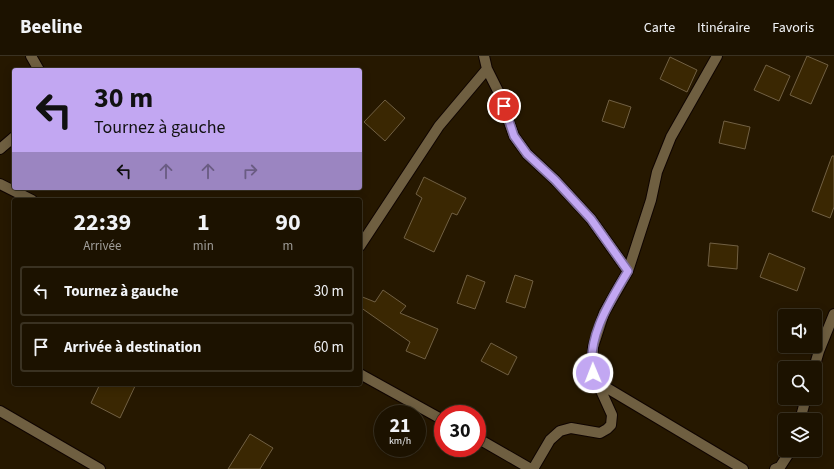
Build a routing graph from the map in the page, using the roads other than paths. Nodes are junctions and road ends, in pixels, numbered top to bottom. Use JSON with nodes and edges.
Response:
{"nodes":[{"id":1,"x":31,"y":56,"type":"edge"},
{"id":2,"x":484,"y":56,"type":"edge"},
{"id":3,"x":717,"y":56,"type":"edge"},
{"id":4,"x":38,"y":68,"type":"edge"},
{"id":5,"x":487,"y":69,"type":"junction"},
{"id":6,"x":12,"y":139,"type":"edge"},
{"id":7,"x":0,"y":149,"type":"edge"},
{"id":8,"x":0,"y":184,"type":"edge"},
{"id":9,"x":12,"y":190,"type":"edge"},
{"id":10,"x":12,"y":190,"type":"edge"},
{"id":11,"x":28,"y":198,"type":"edge"},
{"id":12,"x":362,"y":243,"type":"edge"},
{"id":13,"x":628,"y":271,"type":"junction"},
{"id":14,"x":834,"y":314,"type":"edge"},
{"id":15,"x":816,"y":361,"type":"edge"},
{"id":16,"x":362,"y":375,"type":"edge"},
{"id":17,"x":596,"y":382,"type":"junction"},
{"id":18,"x":0,"y":411,"type":"edge"},
{"id":19,"x":434,"y":415,"type":"edge"},
{"id":20,"x":486,"y":443,"type":"edge"},
{"id":21,"x":786,"y":457,"type":"edge"},
{"id":22,"x":100,"y":469,"type":"edge"},
{"id":23,"x":532,"y":469,"type":"edge"},
{"id":24,"x":743,"y":469,"type":"edge"},
{"id":25,"x":775,"y":469,"type":"edge"}],
"edges":[{"from":1,"to":4,"type":"street"},
{"from":2,"to":5,"type":"street"},
{"from":3,"to":13,"type":"street"},
{"from":5,"to":12,"type":"street"},
{"from":5,"to":13,"type":"street"},
{"from":6,"to":7,"type":"street"},
{"from":8,"to":9,"type":"street"},
{"from":10,"to":11,"type":"street"},
{"from":13,"to":17,"type":"street"},
{"from":14,"to":15,"type":"street"},
{"from":16,"to":19,"type":"street"},
{"from":17,"to":23,"type":"street"},
{"from":17,"to":24,"type":"street"},
{"from":18,"to":22,"type":"street"},
{"from":20,"to":23,"type":"street"},
{"from":21,"to":25,"type":"street"}]}
